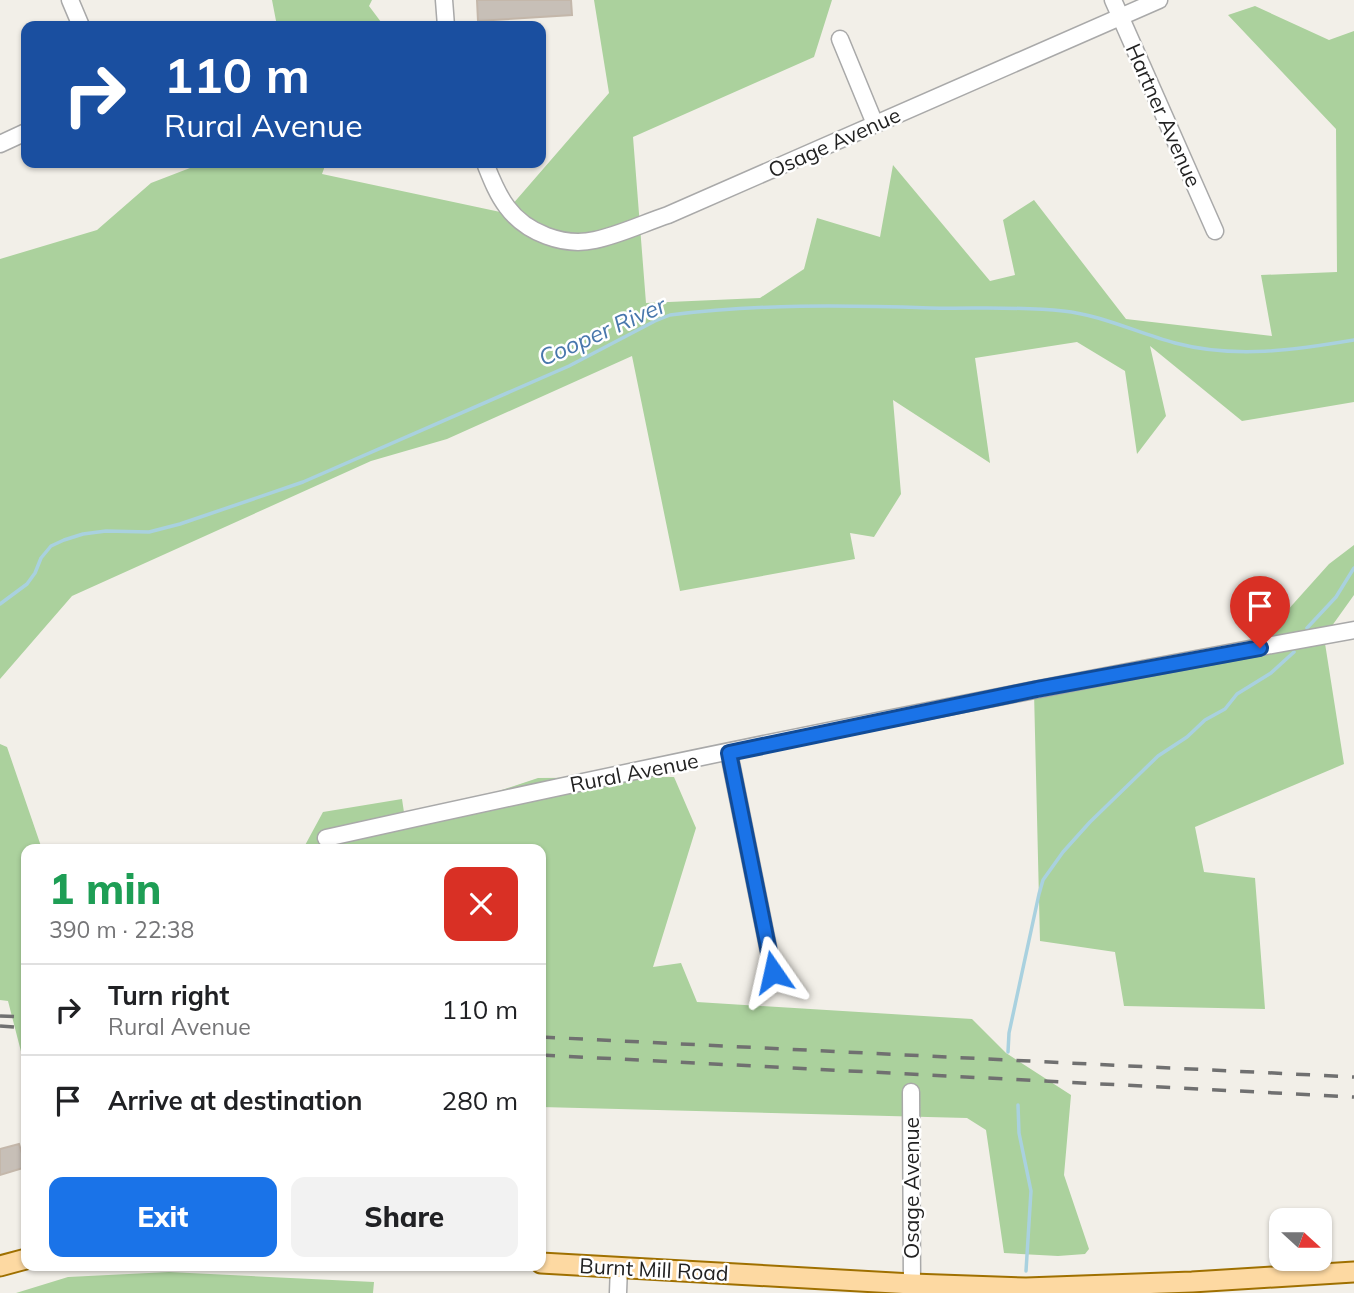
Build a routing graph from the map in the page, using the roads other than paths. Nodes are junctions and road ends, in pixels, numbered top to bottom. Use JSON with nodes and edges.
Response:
{"nodes":[{"id":1,"x":70,"y":0,"type":"edge"},
{"id":2,"x":444,"y":0,"type":"edge"},
{"id":3,"x":1113,"y":0,"type":"edge"},
{"id":4,"x":1159,"y":0,"type":"edge"},
{"id":5,"x":1121,"y":17,"type":"junction"},
{"id":6,"x":79,"y":21,"type":"edge"},
{"id":7,"x":446,"y":21,"type":"edge"},
{"id":8,"x":840,"y":39,"type":"dead end"},
{"id":9,"x":875,"y":124,"type":"junction"},
{"id":10,"x":21,"y":134,"type":"edge"},
{"id":11,"x":0,"y":144,"type":"edge"},
{"id":12,"x":488,"y":168,"type":"edge"},
{"id":13,"x":1215,"y":231,"type":"dead end"},
{"id":14,"x":1354,"y":630,"type":"edge"},
{"id":15,"x":729,"y":753,"type":"junction"},
{"id":16,"x":326,"y":838,"type":"dead end"},
{"id":17,"x":773,"y":972,"type":"dead end"},
{"id":18,"x":911,"y":1092,"type":"dead end"},
{"id":19,"x":21,"y":1260,"type":"edge"},
{"id":20,"x":546,"y":1263,"type":"edge"},
{"id":21,"x":0,"y":1266,"type":"edge"},
{"id":22,"x":619,"y":1266,"type":"junction"},
{"id":23,"x":1354,"y":1272,"type":"edge"},
{"id":24,"x":912,"y":1284,"type":"junction"},
{"id":25,"x":1169,"y":1288,"type":"edge"},
{"id":26,"x":1192,"y":1288,"type":"edge"},
{"id":27,"x":618,"y":1293,"type":"edge"}],
"edges":[{"from":1,"to":6,"type":"street"},
{"from":2,"to":7,"type":"street"},
{"from":3,"to":5,"type":"street","name":"Hartner Avenue"},
{"from":4,"to":5,"type":"street","name":"Osage Avenue"},
{"from":5,"to":9,"type":"street","name":"Osage Avenue"},
{"from":5,"to":13,"type":"street","name":"Hartner Avenue"},
{"from":8,"to":9,"type":"street"},
{"from":9,"to":12,"type":"street","name":"Osage Avenue"},
{"from":10,"to":11,"type":"street"},
{"from":14,"to":15,"type":"street","name":"Rural Avenue"},
{"from":15,"to":16,"type":"street","name":"Rural Avenue"},
{"from":15,"to":17,"type":"street"},
{"from":18,"to":24,"type":"street","name":"Osage Avenue"},
{"from":19,"to":21,"type":"main road"},
{"from":20,"to":22,"type":"main road","name":"Burnt Mill Road"},
{"from":22,"to":24,"type":"main road","name":"Burnt Mill Road"},
{"from":22,"to":27,"type":"street"},
{"from":23,"to":26,"type":"main road","name":"Burnt Mill Road"},
{"from":24,"to":25,"type":"main road","name":"Burnt Mill Road"},
{"from":25,"to":26,"type":"main road","name":"Burnt Mill Road"}]}
